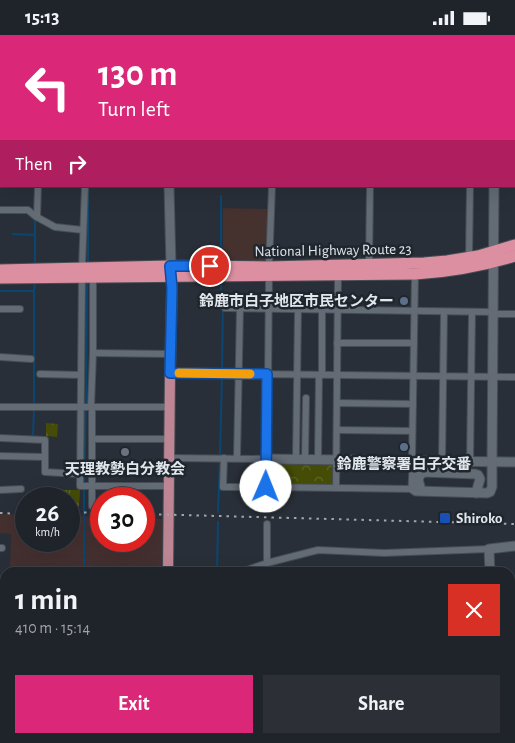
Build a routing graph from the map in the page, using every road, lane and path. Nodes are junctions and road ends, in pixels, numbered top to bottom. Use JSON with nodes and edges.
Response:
{"nodes":[{"id":1,"x":38,"y":187,"type":"edge"},
{"id":2,"x":85,"y":187,"type":"edge"},
{"id":3,"x":169,"y":187,"type":"edge"},
{"id":4,"x":272,"y":187,"type":"edge"},
{"id":5,"x":370,"y":187,"type":"edge"},
{"id":6,"x":470,"y":187,"type":"edge"},
{"id":7,"x":494,"y":187,"type":"edge"},
{"id":8,"x":0,"y":210,"type":"edge"},
{"id":9,"x":37,"y":217,"type":"junction"},
{"id":10,"x":83,"y":230,"type":"junction"},
{"id":11,"x":515,"y":245,"type":"edge"},
{"id":12,"x":515,"y":256,"type":"edge"},
{"id":13,"x":493,"y":257,"type":"junction"},
{"id":14,"x":469,"y":258,"type":"junction"},
{"id":15,"x":0,"y":270,"type":"edge"},
{"id":16,"x":369,"y":270,"type":"junction"},
{"id":17,"x":171,"y":271,"type":"junction"},
{"id":18,"x":269,"y":271,"type":"junction"},
{"id":19,"x":86,"y":272,"type":"junction"},
{"id":20,"x":415,"y":273,"type":"junction"},
{"id":21,"x":338,"y":275,"type":"junction"},
{"id":22,"x":0,"y":278,"type":"edge"},
{"id":23,"x":225,"y":308,"type":"dead end"},
{"id":24,"x":240,"y":308,"type":"junction"},
{"id":25,"x":0,"y":309,"type":"edge"},
{"id":26,"x":20,"y":309,"type":"dead end"},
{"id":27,"x":268,"y":309,"type":"junction"},
{"id":28,"x":298,"y":309,"type":"junction"},
{"id":29,"x":322,"y":310,"type":"junction"},
{"id":30,"x":337,"y":310,"type":"junction"},
{"id":31,"x":414,"y":311,"type":"junction"},
{"id":32,"x":444,"y":312,"type":"junction"},
{"id":33,"x":472,"y":313,"type":"junction"},
{"id":34,"x":493,"y":313,"type":"junction"},
{"id":35,"x":515,"y":314,"type":"edge"},
{"id":36,"x":337,"y":343,"type":"junction"},
{"id":37,"x":414,"y":343,"type":"junction"},
{"id":38,"x":93,"y":353,"type":"junction"},
{"id":39,"x":170,"y":354,"type":"junction"},
{"id":40,"x":0,"y":357,"type":"edge"},
{"id":41,"x":32,"y":359,"type":"dead end"},
{"id":42,"x":170,"y":373,"type":"junction"},
{"id":43,"x":40,"y":374,"type":"dead end"},
{"id":44,"x":239,"y":374,"type":"junction"},
{"id":45,"x":267,"y":374,"type":"junction"},
{"id":46,"x":82,"y":375,"type":"junction"},
{"id":47,"x":297,"y":375,"type":"junction"},
{"id":48,"x":321,"y":375,"type":"junction"},
{"id":49,"x":337,"y":375,"type":"junction"},
{"id":50,"x":414,"y":376,"type":"junction"},
{"id":51,"x":443,"y":376,"type":"junction"},
{"id":52,"x":472,"y":377,"type":"junction"},
{"id":53,"x":492,"y":377,"type":"junction"},
{"id":54,"x":515,"y":377,"type":"edge"},
{"id":55,"x":306,"y":398,"type":"dead end"},
{"id":56,"x":337,"y":403,"type":"junction"},
{"id":57,"x":413,"y":404,"type":"junction"},
{"id":58,"x":0,"y":407,"type":"edge"},
{"id":59,"x":81,"y":407,"type":"junction"},
{"id":60,"x":91,"y":407,"type":"junction"},
{"id":61,"x":169,"y":407,"type":"junction"},
{"id":62,"x":337,"y":430,"type":"junction"},
{"id":63,"x":412,"y":431,"type":"junction"},
{"id":64,"x":0,"y":438,"type":"edge"},
{"id":65,"x":92,"y":439,"type":"junction"},
{"id":66,"x":169,"y":439,"type":"junction"},
{"id":67,"x":0,"y":457,"type":"edge"},
{"id":68,"x":45,"y":457,"type":"junction"},
{"id":69,"x":168,"y":458,"type":"junction"},
{"id":70,"x":221,"y":458,"type":"junction"},
{"id":71,"x":237,"y":458,"type":"junction"},
{"id":72,"x":267,"y":459,"type":"junction"},
{"id":73,"x":301,"y":459,"type":"junction"},
{"id":74,"x":318,"y":459,"type":"junction"},
{"id":75,"x":337,"y":460,"type":"junction"},
{"id":76,"x":412,"y":461,"type":"junction"},
{"id":77,"x":442,"y":461,"type":"junction"},
{"id":78,"x":470,"y":462,"type":"junction"},
{"id":79,"x":492,"y":462,"type":"junction"},
{"id":80,"x":515,"y":462,"type":"edge"},
{"id":81,"x":80,"y":474,"type":"junction"},
{"id":82,"x":91,"y":486,"type":"junction"},
{"id":83,"x":168,"y":486,"type":"junction"},
{"id":84,"x":266,"y":487,"type":"junction"},
{"id":85,"x":336,"y":488,"type":"junction"},
{"id":86,"x":15,"y":489,"type":"edge"},
{"id":87,"x":413,"y":489,"type":"junction"},
{"id":88,"x":0,"y":490,"type":"edge"},
{"id":89,"x":423,"y":491,"type":"junction"},
{"id":90,"x":476,"y":493,"type":"junction"},
{"id":91,"x":267,"y":524,"type":"dead end"},
{"id":92,"x":515,"y":545,"type":"edge"},
{"id":93,"x":489,"y":549,"type":"junction"},
{"id":94,"x":266,"y":563,"type":"junction"},
{"id":95,"x":168,"y":567,"type":"edge"},
{"id":96,"x":255,"y":567,"type":"edge"},
{"id":97,"x":490,"y":567,"type":"edge"}],
"edges":[{"from":1,"to":9,"type":"street"},
{"from":2,"to":10,"type":"street"},
{"from":3,"to":17,"type":"street"},
{"from":4,"to":18,"type":"street"},
{"from":5,"to":16,"type":"street"},
{"from":6,"to":14,"type":"street"},
{"from":7,"to":13,"type":"street"},
{"from":8,"to":9,"type":"street"},
{"from":9,"to":10,"type":"street"},
{"from":10,"to":19,"type":"street"},
{"from":11,"to":13,"type":"highway","name":"National Highway Route 23"},
{"from":12,"to":13,"type":"highway","name":"National Highway Route 23"},
{"from":13,"to":14,"type":"highway","name":"National Highway Route 23"},
{"from":13,"to":20,"type":"highway","name":"National Highway Route 23"},
{"from":13,"to":34,"type":"street"},
{"from":14,"to":16,"type":"highway","name":"National Highway Route 23"},
{"from":15,"to":19,"type":"highway","name":"National Highway Route 23"},
{"from":16,"to":18,"type":"highway","name":"National Highway Route 23"},
{"from":16,"to":20,"type":"highway","name":"National Highway Route 23"},
{"from":16,"to":21,"type":"highway","name":"National Highway Route 23"},
{"from":17,"to":18,"type":"highway","name":"National Highway Route 23"},
{"from":17,"to":19,"type":"highway","name":"National Highway Route 23"},
{"from":17,"to":39,"type":"main road"},
{"from":18,"to":21,"type":"highway","name":"National Highway Route 23"},
{"from":18,"to":27,"type":"street"},
{"from":19,"to":22,"type":"highway","name":"National Highway Route 23"},
{"from":19,"to":38,"type":"street"},
{"from":19,"to":46,"type":"street"},
{"from":20,"to":31,"type":"street"},
{"from":21,"to":30,"type":"street"},
{"from":23,"to":24,"type":"street"},
{"from":24,"to":27,"type":"street"},
{"from":24,"to":44,"type":"street"},
{"from":25,"to":26,"type":"street"},
{"from":27,"to":28,"type":"street"},
{"from":27,"to":45,"type":"street"},
{"from":28,"to":29,"type":"street"},
{"from":28,"to":47,"type":"street"},
{"from":29,"to":30,"type":"street"},
{"from":29,"to":48,"type":"street"},
{"from":30,"to":31,"type":"street"},
{"from":30,"to":36,"type":"street"},
{"from":31,"to":32,"type":"street"},
{"from":31,"to":37,"type":"street"},
{"from":32,"to":33,"type":"street"},
{"from":32,"to":51,"type":"street"},
{"from":33,"to":34,"type":"street"},
{"from":33,"to":52,"type":"street"},
{"from":34,"to":35,"type":"street"},
{"from":34,"to":53,"type":"street"},
{"from":36,"to":37,"type":"street"},
{"from":36,"to":49,"type":"street"},
{"from":37,"to":50,"type":"street"},
{"from":38,"to":39,"type":"street"},
{"from":38,"to":60,"type":"street"},
{"from":39,"to":42,"type":"main road"},
{"from":40,"to":41,"type":"street"},
{"from":42,"to":44,"type":"street"},
{"from":42,"to":61,"type":"main road"},
{"from":43,"to":46,"type":"street"},
{"from":44,"to":45,"type":"street"},
{"from":44,"to":71,"type":"street"},
{"from":45,"to":47,"type":"street"},
{"from":45,"to":72,"type":"street"},
{"from":46,"to":59,"type":"street"},
{"from":47,"to":48,"type":"street"},
{"from":47,"to":73,"type":"street"},
{"from":48,"to":49,"type":"street"},
{"from":48,"to":74,"type":"street"},
{"from":49,"to":50,"type":"street"},
{"from":49,"to":56,"type":"street"},
{"from":50,"to":51,"type":"street"},
{"from":50,"to":57,"type":"street"},
{"from":51,"to":52,"type":"street"},
{"from":51,"to":77,"type":"street"},
{"from":52,"to":53,"type":"street"},
{"from":52,"to":78,"type":"street"},
{"from":53,"to":54,"type":"street"},
{"from":53,"to":79,"type":"street"},
{"from":55,"to":73,"type":"street"},
{"from":56,"to":57,"type":"street"},
{"from":56,"to":62,"type":"street"},
{"from":57,"to":63,"type":"street"},
{"from":58,"to":59,"type":"street"},
{"from":59,"to":60,"type":"street"},
{"from":59,"to":81,"type":"street"},
{"from":60,"to":61,"type":"street"},
{"from":60,"to":65,"type":"street"},
{"from":61,"to":66,"type":"main road"},
{"from":62,"to":63,"type":"street"},
{"from":62,"to":75,"type":"street"},
{"from":63,"to":76,"type":"street"},
{"from":64,"to":68,"type":"street"},
{"from":65,"to":66,"type":"street"},
{"from":65,"to":82,"type":"street"},
{"from":66,"to":69,"type":"main road"},
{"from":67,"to":68,"type":"street"},
{"from":68,"to":81,"type":"street"},
{"from":69,"to":70,"type":"street"},
{"from":69,"to":83,"type":"main road"},
{"from":70,"to":71,"type":"street"},
{"from":70,"to":84,"type":"street"},
{"from":71,"to":72,"type":"street"},
{"from":72,"to":73,"type":"street"},
{"from":72,"to":84,"type":"street"},
{"from":73,"to":74,"type":"street"},
{"from":74,"to":75,"type":"street"},
{"from":75,"to":76,"type":"street"},
{"from":75,"to":85,"type":"street"},
{"from":76,"to":77,"type":"street"},
{"from":76,"to":87,"type":"street"},
{"from":77,"to":78,"type":"street"},
{"from":78,"to":79,"type":"street"},
{"from":79,"to":80,"type":"street"},
{"from":79,"to":90,"type":"street"},
{"from":81,"to":82,"type":"street"},
{"from":82,"to":83,"type":"street"},
{"from":83,"to":95,"type":"main road"},
{"from":84,"to":85,"type":"street"},
{"from":85,"to":87,"type":"street"},
{"from":86,"to":88,"type":"street"},
{"from":87,"to":89,"type":"street"},
{"from":89,"to":90,"type":"street"},
{"from":89,"to":90,"type":"street"},
{"from":91,"to":94,"type":"street"},
{"from":92,"to":93,"type":"street"},
{"from":93,"to":94,"type":"street"},
{"from":93,"to":97,"type":"street"},
{"from":94,"to":96,"type":"street"}]}
